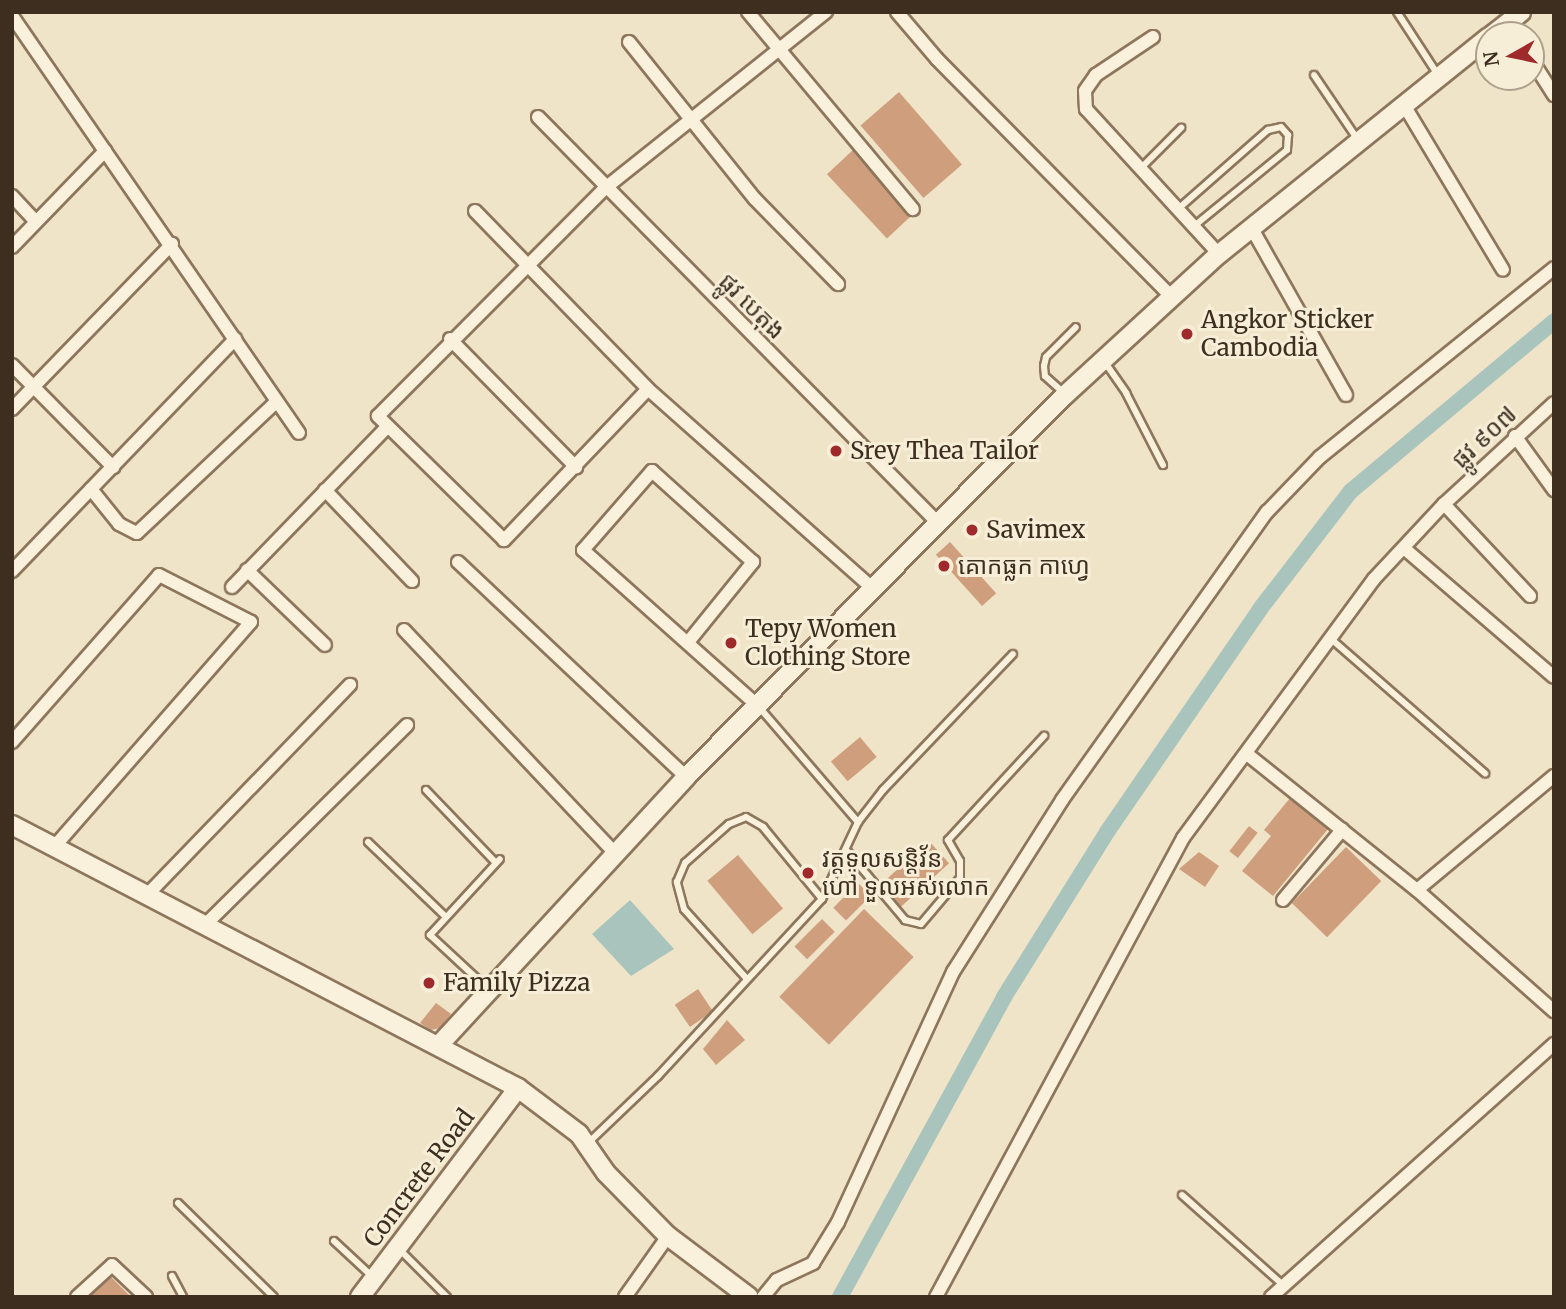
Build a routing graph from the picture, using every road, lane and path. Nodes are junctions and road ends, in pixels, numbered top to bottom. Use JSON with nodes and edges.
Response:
{"nodes":[{"id":1,"x":748,"y":12,"type":"edge"},
{"id":2,"x":826,"y":12,"type":"edge"},
{"id":3,"x":897,"y":12,"type":"edge"},
{"id":4,"x":1397,"y":12,"type":"edge"},
{"id":5,"x":12,"y":16,"type":"edge"},
{"id":6,"x":1153,"y":37,"type":"dead end"},
{"id":7,"x":629,"y":43,"type":"dead end"},
{"id":8,"x":1475,"y":49,"type":"edge"},
{"id":9,"x":779,"y":50,"type":"junction"},
{"id":10,"x":1314,"y":75,"type":"dead end"},
{"id":11,"x":1440,"y":77,"type":"junction"},
{"id":12,"x":1404,"y":105,"type":"junction"},
{"id":13,"x":538,"y":117,"type":"dead end"},
{"id":14,"x":691,"y":120,"type":"junction"},
{"id":15,"x":1181,"y":128,"type":"dead end"},
{"id":16,"x":1359,"y":141,"type":"junction"},
{"id":17,"x":105,"y":151,"type":"junction"},
{"id":18,"x":1139,"y":170,"type":"junction"},
{"id":19,"x":604,"y":189,"type":"junction"},
{"id":20,"x":12,"y":196,"type":"edge"},
{"id":21,"x":913,"y":209,"type":"dead end"},
{"id":22,"x":1178,"y":209,"type":"junction"},
{"id":23,"x":475,"y":211,"type":"dead end"},
{"id":24,"x":36,"y":222,"type":"junction"},
{"id":25,"x":1194,"y":226,"type":"junction"},
{"id":26,"x":1251,"y":228,"type":"junction"},
{"id":27,"x":172,"y":244,"type":"junction"},
{"id":28,"x":12,"y":247,"type":"edge"},
{"id":29,"x":1219,"y":254,"type":"junction"},
{"id":30,"x":526,"y":265,"type":"junction"},
{"id":31,"x":1554,"y":268,"type":"edge"},
{"id":32,"x":1503,"y":270,"type":"dead end"},
{"id":33,"x":838,"y":284,"type":"dead end"},
{"id":34,"x":1172,"y":297,"type":"junction"},
{"id":35,"x":1076,"y":327,"type":"dead end"},
{"id":36,"x":235,"y":339,"type":"junction"},
{"id":37,"x":450,"y":339,"type":"junction"},
{"id":38,"x":1103,"y":360,"type":"junction"},
{"id":39,"x":12,"y":365,"type":"edge"},
{"id":40,"x":33,"y":385,"type":"junction"},
{"id":41,"x":648,"y":390,"type":"junction"},
{"id":42,"x":1065,"y":395,"type":"junction"},
{"id":43,"x":1346,"y":395,"type":"dead end"},
{"id":44,"x":277,"y":401,"type":"junction"},
{"id":45,"x":1554,"y":403,"type":"edge"},
{"id":46,"x":12,"y":409,"type":"edge"},
{"id":47,"x":386,"y":428,"type":"junction"},
{"id":48,"x":299,"y":433,"type":"dead end"},
{"id":49,"x":1515,"y":436,"type":"junction"},
{"id":50,"x":1163,"y":465,"type":"dead end"},
{"id":51,"x":113,"y":467,"type":"junction"},
{"id":52,"x":576,"y":467,"type":"junction"},
{"id":53,"x":90,"y":489,"type":"junction"},
{"id":54,"x":325,"y":490,"type":"junction"},
{"id":55,"x":1554,"y":491,"type":"edge"},
{"id":56,"x":1444,"y":504,"type":"junction"},
{"id":57,"x":938,"y":523,"type":"junction"},
{"id":58,"x":1405,"y":549,"type":"junction"},
{"id":59,"x":458,"y":562,"type":"dead end"},
{"id":60,"x":247,"y":570,"type":"junction"},
{"id":61,"x":12,"y":572,"type":"edge"},
{"id":62,"x":412,"y":581,"type":"dead end"},
{"id":63,"x":232,"y":587,"type":"dead end"},
{"id":64,"x":873,"y":589,"type":"junction"},
{"id":65,"x":1530,"y":596,"type":"dead end"},
{"id":66,"x":404,"y":630,"type":"dead end"},
{"id":67,"x":1330,"y":638,"type":"junction"},
{"id":68,"x":689,"y":641,"type":"junction"},
{"id":69,"x":325,"y":645,"type":"dead end"},
{"id":70,"x":1013,"y":654,"type":"dead end"},
{"id":71,"x":1554,"y":677,"type":"edge"},
{"id":72,"x":349,"y":685,"type":"dead end"},
{"id":73,"x":758,"y":706,"type":"junction"},
{"id":74,"x":407,"y":725,"type":"dead end"},
{"id":75,"x":1044,"y":736,"type":"dead end"},
{"id":76,"x":12,"y":742,"type":"edge"},
{"id":77,"x":1247,"y":754,"type":"junction"},
{"id":78,"x":1485,"y":773,"type":"dead end"},
{"id":79,"x":686,"y":776,"type":"junction"},
{"id":80,"x":1554,"y":776,"type":"edge"},
{"id":81,"x":426,"y":790,"type":"dead end"},
{"id":82,"x":858,"y":822,"type":"junction"},
{"id":83,"x":12,"y":825,"type":"edge"},
{"id":84,"x":1342,"y":830,"type":"junction"},
{"id":85,"x":368,"y":842,"type":"dead end"},
{"id":86,"x":55,"y":846,"type":"junction"},
{"id":87,"x":848,"y":852,"type":"junction"},
{"id":88,"x":615,"y":853,"type":"junction"},
{"id":89,"x":1417,"y":890,"type":"junction"},
{"id":90,"x":148,"y":894,"type":"junction"},
{"id":91,"x":822,"y":898,"type":"junction"},
{"id":92,"x":1283,"y":900,"type":"dead end"},
{"id":93,"x":446,"y":917,"type":"junction"},
{"id":94,"x":206,"y":924,"type":"junction"},
{"id":95,"x":747,"y":979,"type":"junction"},
{"id":96,"x":489,"y":990,"type":"junction"},
{"id":97,"x":1554,"y":1011,"type":"edge"},
{"id":98,"x":1554,"y":1044,"type":"edge"},
{"id":99,"x":439,"y":1045,"type":"junction"},
{"id":100,"x":517,"y":1088,"type":"junction"},
{"id":101,"x":586,"y":1144,"type":"junction"},
{"id":102,"x":1182,"y":1195,"type":"dead end"},
{"id":103,"x":178,"y":1202,"type":"dead end"},
{"id":104,"x":668,"y":1236,"type":"junction"},
{"id":105,"x":334,"y":1241,"type":"dead end"},
{"id":106,"x":397,"y":1247,"type":"junction"},
{"id":107,"x":172,"y":1276,"type":"dead end"},
{"id":108,"x":374,"y":1278,"type":"junction"},
{"id":109,"x":1284,"y":1286,"type":"junction"},
{"id":110,"x":77,"y":1297,"type":"edge"},
{"id":111,"x":146,"y":1297,"type":"edge"},
{"id":112,"x":183,"y":1297,"type":"edge"},
{"id":113,"x":274,"y":1297,"type":"edge"},
{"id":114,"x":360,"y":1297,"type":"edge"},
{"id":115,"x":447,"y":1297,"type":"edge"},
{"id":116,"x":625,"y":1297,"type":"edge"},
{"id":117,"x":749,"y":1297,"type":"edge"},
{"id":118,"x":763,"y":1297,"type":"edge"},
{"id":119,"x":936,"y":1297,"type":"edge"},
{"id":120,"x":1271,"y":1297,"type":"edge"}],
"edges":[{"from":1,"to":9,"type":"street"},
{"from":2,"to":9,"type":"street"},
{"from":3,"to":34,"type":"street"},
{"from":4,"to":11,"type":"lane"},
{"from":5,"to":17,"type":"street"},
{"from":6,"to":18,"type":"street"},
{"from":7,"to":14,"type":"street"},
{"from":8,"to":11,"type":"street"},
{"from":9,"to":14,"type":"street"},
{"from":9,"to":21,"type":"street"},
{"from":10,"to":16,"type":"lane"},
{"from":11,"to":12,"type":"street"},
{"from":12,"to":16,"type":"street"},
{"from":12,"to":32,"type":"street"},
{"from":13,"to":19,"type":"street","name":"ផ្លូវ បេតុង"},
{"from":14,"to":19,"type":"street"},
{"from":14,"to":33,"type":"street"},
{"from":15,"to":18,"type":"lane"},
{"from":16,"to":26,"type":"street"},
{"from":17,"to":24,"type":"street"},
{"from":17,"to":27,"type":"street"},
{"from":18,"to":22,"type":"street"},
{"from":19,"to":30,"type":"street"},
{"from":19,"to":57,"type":"street","name":"ផ្លូវ បេតុង"},
{"from":20,"to":24,"type":"street"},
{"from":22,"to":25,"type":"street"},
{"from":22,"to":25,"type":"lane"},
{"from":23,"to":30,"type":"street"},
{"from":24,"to":28,"type":"street"},
{"from":25,"to":29,"type":"street"},
{"from":26,"to":29,"type":"street"},
{"from":26,"to":43,"type":"street"},
{"from":27,"to":36,"type":"street"},
{"from":27,"to":40,"type":"street"},
{"from":29,"to":34,"type":"street"},
{"from":30,"to":37,"type":"street"},
{"from":30,"to":41,"type":"street"},
{"from":31,"to":118,"type":"street"},
{"from":34,"to":38,"type":"street"},
{"from":35,"to":42,"type":"lane"},
{"from":36,"to":44,"type":"street"},
{"from":36,"to":51,"type":"street"},
{"from":37,"to":47,"type":"street"},
{"from":37,"to":52,"type":"street"},
{"from":38,"to":42,"type":"street"},
{"from":38,"to":50,"type":"lane"},
{"from":39,"to":40,"type":"street"},
{"from":40,"to":46,"type":"street"},
{"from":40,"to":51,"type":"street"},
{"from":41,"to":52,"type":"street"},
{"from":41,"to":64,"type":"street"},
{"from":42,"to":57,"type":"street"},
{"from":44,"to":48,"type":"street"},
{"from":44,"to":53,"type":"street"},
{"from":45,"to":49,"type":"street","name":"ផ្លូវ ៩០៧"},
{"from":47,"to":52,"type":"street"},
{"from":47,"to":54,"type":"street"},
{"from":49,"to":55,"type":"street"},
{"from":49,"to":56,"type":"street","name":"ផ្លូវ ៩០៧"},
{"from":51,"to":53,"type":"street"},
{"from":53,"to":61,"type":"street"},
{"from":54,"to":60,"type":"street"},
{"from":54,"to":62,"type":"street"},
{"from":56,"to":58,"type":"street","name":"ផ្លូវ ៩០៧"},
{"from":56,"to":65,"type":"street"},
{"from":57,"to":64,"type":"street"},
{"from":58,"to":67,"type":"street","name":"ផ្លូវ ៩០៧"},
{"from":58,"to":71,"type":"street"},
{"from":59,"to":79,"type":"street"},
{"from":60,"to":63,"type":"street"},
{"from":60,"to":69,"type":"street"},
{"from":64,"to":73,"type":"street"},
{"from":66,"to":88,"type":"street"},
{"from":67,"to":77,"type":"street","name":"ផ្លូវ ៩០៧"},
{"from":67,"to":78,"type":"lane"},
{"from":68,"to":68,"type":"street"},
{"from":68,"to":73,"type":"street"},
{"from":70,"to":82,"type":"lane"},
{"from":72,"to":90,"type":"street"},
{"from":73,"to":79,"type":"street"},
{"from":73,"to":82,"type":"lane"},
{"from":74,"to":94,"type":"street"},
{"from":75,"to":87,"type":"lane"},
{"from":76,"to":86,"type":"street"},
{"from":77,"to":84,"type":"street"},
{"from":77,"to":119,"type":"street","name":"ផ្លូវ ៩០៧"},
{"from":79,"to":88,"type":"street"},
{"from":80,"to":89,"type":"street"},
{"from":81,"to":93,"type":"lane"},
{"from":82,"to":87,"type":"lane"},
{"from":83,"to":86,"type":"street"},
{"from":84,"to":89,"type":"street"},
{"from":84,"to":92,"type":"street"},
{"from":85,"to":93,"type":"lane"},
{"from":86,"to":90,"type":"street"},
{"from":87,"to":91,"type":"lane"},
{"from":88,"to":96,"type":"street"},
{"from":89,"to":97,"type":"street"},
{"from":90,"to":94,"type":"street"},
{"from":91,"to":95,"type":"lane"},
{"from":91,"to":95,"type":"lane"},
{"from":93,"to":96,"type":"lane"},
{"from":94,"to":99,"type":"street"},
{"from":95,"to":101,"type":"lane"},
{"from":96,"to":99,"type":"street"},
{"from":98,"to":109,"type":"street"},
{"from":99,"to":100,"type":"street"},
{"from":100,"to":101,"type":"street"},
{"from":100,"to":106,"type":"street","name":"Concrete Road"},
{"from":101,"to":104,"type":"street"},
{"from":102,"to":109,"type":"lane"},
{"from":103,"to":113,"type":"lane"},
{"from":104,"to":116,"type":"street"},
{"from":104,"to":117,"type":"street"},
{"from":105,"to":108,"type":"lane"},
{"from":106,"to":108,"type":"street","name":"Concrete Road"},
{"from":106,"to":115,"type":"lane"},
{"from":107,"to":112,"type":"lane"},
{"from":108,"to":114,"type":"street","name":"Concrete Road"},
{"from":109,"to":120,"type":"street"},
{"from":110,"to":111,"type":"street"}]}
